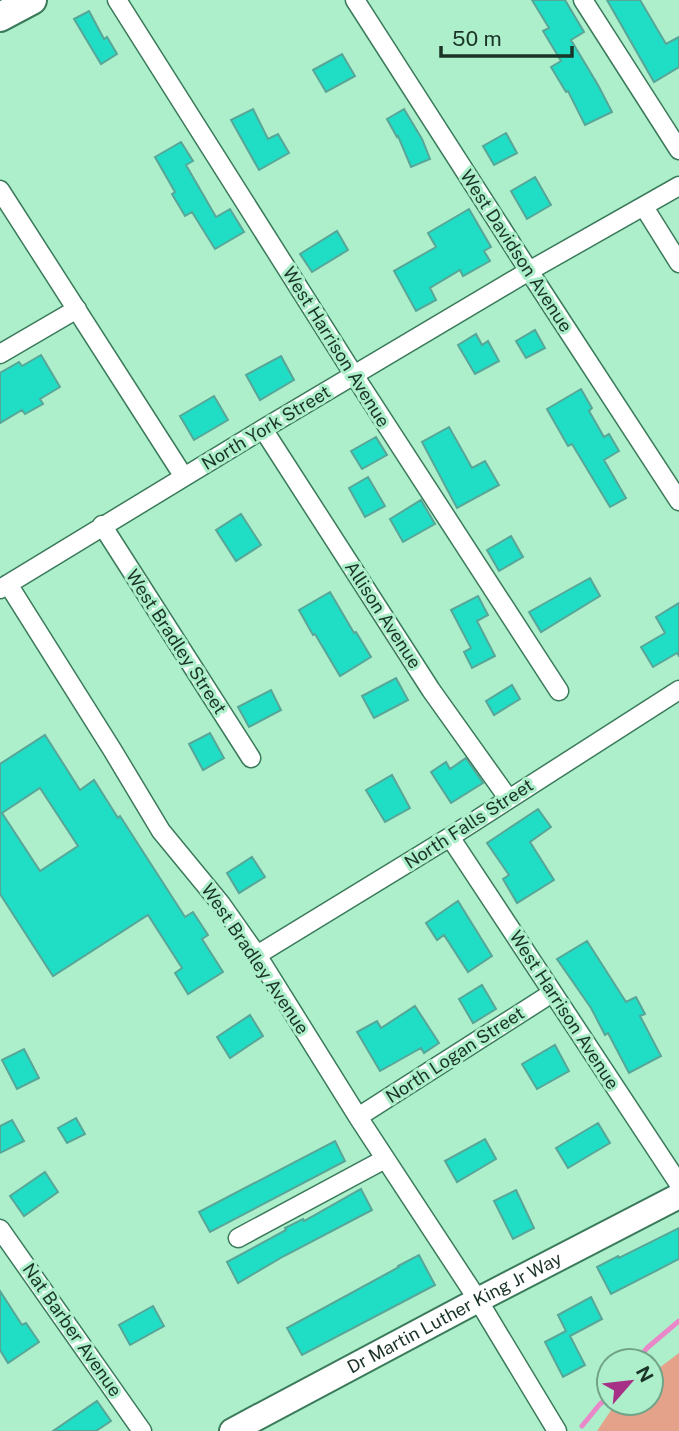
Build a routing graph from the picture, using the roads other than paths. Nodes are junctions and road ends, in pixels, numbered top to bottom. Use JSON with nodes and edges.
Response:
{"nodes":[{"id":1,"x":33,"y":0,"type":"edge"},
{"id":2,"x":117,"y":0,"type":"edge"},
{"id":3,"x":355,"y":0,"type":"edge"},
{"id":4,"x":583,"y":0,"type":"edge"},
{"id":5,"x":0,"y":18,"type":"edge"},
{"id":6,"x":679,"y":150,"type":"edge"},
{"id":7,"x":679,"y":186,"type":"edge"},
{"id":8,"x":0,"y":190,"type":"edge"},
{"id":9,"x":644,"y":207,"type":"junction"},
{"id":10,"x":679,"y":262,"type":"edge"},
{"id":11,"x":529,"y":271,"type":"junction"},
{"id":12,"x":76,"y":309,"type":"junction"},
{"id":13,"x":0,"y":354,"type":"edge"},
{"id":14,"x":354,"y":376,"type":"junction"},
{"id":15,"x":263,"y":429,"type":"junction"},
{"id":16,"x":184,"y":477,"type":"junction"},
{"id":17,"x":679,"y":501,"type":"edge"},
{"id":18,"x":102,"y":525,"type":"junction"},
{"id":19,"x":4,"y":586,"type":"edge"},
{"id":20,"x":679,"y":690,"type":"edge"},
{"id":21,"x":559,"y":691,"type":"dead end"},
{"id":22,"x":251,"y":758,"type":"dead end"},
{"id":23,"x":508,"y":798,"type":"junction"},
{"id":24,"x":450,"y":836,"type":"junction"},
{"id":25,"x":257,"y":955,"type":"junction"},
{"id":26,"x":552,"y":993,"type":"junction"},
{"id":27,"x":358,"y":1117,"type":"junction"},
{"id":28,"x":385,"y":1159,"type":"junction"},
{"id":29,"x":679,"y":1184,"type":"edge"},
{"id":30,"x":679,"y":1196,"type":"edge"},
{"id":31,"x":0,"y":1229,"type":"edge"},
{"id":32,"x":238,"y":1238,"type":"dead end"},
{"id":33,"x":478,"y":1300,"type":"junction"},
{"id":34,"x":142,"y":1431,"type":"edge"},
{"id":35,"x":232,"y":1431,"type":"edge"},
{"id":36,"x":557,"y":1431,"type":"edge"}],
"edges":[{"from":1,"to":5,"type":"main road"},
{"from":2,"to":14,"type":"street","name":"West Harrison Avenue"},
{"from":3,"to":11,"type":"street","name":"West Davidson Avenue"},
{"from":4,"to":6,"type":"street"},
{"from":7,"to":9,"type":"street","name":"North York Street"},
{"from":8,"to":12,"type":"street"},
{"from":9,"to":10,"type":"street"},
{"from":9,"to":11,"type":"street","name":"North York Street"},
{"from":11,"to":14,"type":"street","name":"North York Street"},
{"from":11,"to":17,"type":"street","name":"West Davidson Avenue"},
{"from":12,"to":13,"type":"street"},
{"from":12,"to":16,"type":"street"},
{"from":14,"to":15,"type":"street","name":"North York Street"},
{"from":14,"to":21,"type":"street","name":"West Harrison Avenue"},
{"from":15,"to":16,"type":"street","name":"North York Street"},
{"from":15,"to":23,"type":"street","name":"Allison Avenue"},
{"from":16,"to":18,"type":"street","name":"North York Street"},
{"from":18,"to":19,"type":"street","name":"North York Street"},
{"from":18,"to":22,"type":"street","name":"West Bradley Street"},
{"from":19,"to":25,"type":"street","name":"West Bradley Avenue"},
{"from":20,"to":23,"type":"street","name":"North Falls Street"},
{"from":23,"to":24,"type":"street","name":"North Falls Street"},
{"from":24,"to":25,"type":"street","name":"North Falls Street"},
{"from":24,"to":26,"type":"street","name":"West Harrison Avenue"},
{"from":25,"to":27,"type":"street","name":"West Bradley Avenue"},
{"from":26,"to":27,"type":"street","name":"North Logan Street"},
{"from":26,"to":29,"type":"street","name":"West Harrison Avenue"},
{"from":27,"to":28,"type":"street","name":"West Bradley Avenue"},
{"from":28,"to":32,"type":"street"},
{"from":28,"to":33,"type":"street","name":"West Bradley Avenue"},
{"from":30,"to":33,"type":"main road","name":"Dr Martin Luther King Jr Way"},
{"from":31,"to":34,"type":"street","name":"Nat Barber Avenue"},
{"from":33,"to":35,"type":"main road","name":"Dr Martin Luther King Jr Way"},
{"from":33,"to":36,"type":"street","name":"West Bradley Avenue"}]}
